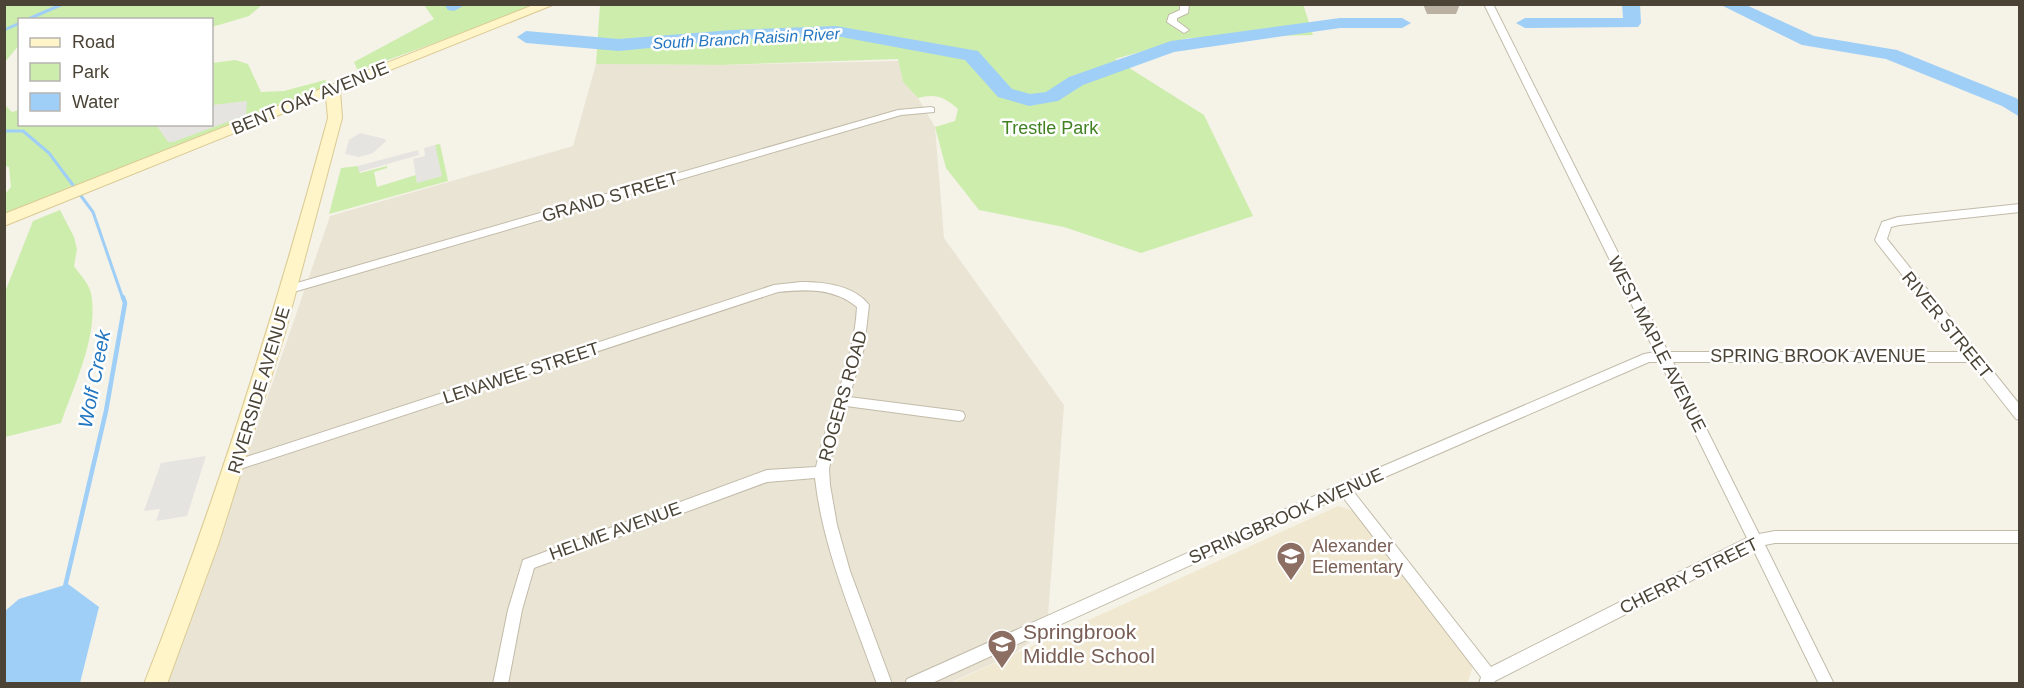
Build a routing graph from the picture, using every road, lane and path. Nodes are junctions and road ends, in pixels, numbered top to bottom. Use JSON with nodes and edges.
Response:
{"nodes":[{"id":1,"x":549,"y":4,"type":"edge"},
{"id":2,"x":1184,"y":4,"type":"edge"},
{"id":3,"x":1488,"y":4,"type":"edge"},
{"id":4,"x":1184,"y":30,"type":"dead end"},
{"id":5,"x":333,"y":89,"type":"junction"},
{"id":6,"x":931,"y":110,"type":"dead end"},
{"id":7,"x":2019,"y":208,"type":"edge"},
{"id":8,"x":4,"y":220,"type":"edge"},
{"id":9,"x":806,"y":284,"type":"joint"},
{"id":10,"x":290,"y":289,"type":"junction"},
{"id":11,"x":1663,"y":357,"type":"junction"},
{"id":12,"x":1972,"y":357,"type":"junction"},
{"id":13,"x":843,"y":401,"type":"junction"},
{"id":14,"x":2019,"y":415,"type":"edge"},
{"id":15,"x":959,"y":416,"type":"dead end"},
{"id":16,"x":237,"y":465,"type":"junction"},
{"id":17,"x":822,"y":472,"type":"junction"},
{"id":18,"x":1344,"y":489,"type":"junction"},
{"id":19,"x":2019,"y":537,"type":"edge"},
{"id":20,"x":1755,"y":541,"type":"junction"},
{"id":21,"x":1488,"y":680,"type":"edge"},
{"id":22,"x":155,"y":684,"type":"edge"},
{"id":23,"x":500,"y":684,"type":"edge"},
{"id":24,"x":885,"y":684,"type":"edge"},
{"id":25,"x":912,"y":684,"type":"edge"},
{"id":26,"x":1827,"y":684,"type":"edge"}],
"edges":[{"from":1,"to":5,"type":"street","name":"BENT OAK AVENUE"},
{"from":2,"to":4,"type":"street"},
{"from":3,"to":11,"type":"street","name":"WEST MAPLE AVENUE"},
{"from":5,"to":8,"type":"street","name":"BENT OAK AVENUE"},
{"from":5,"to":10,"type":"street","name":"RIVERSIDE AVENUE"},
{"from":6,"to":10,"type":"street","name":"GRAND STREET"},
{"from":7,"to":12,"type":"street","name":"RIVER STREET"},
{"from":9,"to":13,"type":"street","name":"ROGERS ROAD"},
{"from":9,"to":16,"type":"street","name":"LENAWEE STREET"},
{"from":10,"to":16,"type":"street","name":"RIVERSIDE AVENUE"},
{"from":11,"to":12,"type":"street","name":"SPRING BROOK AVENUE"},
{"from":11,"to":18,"type":"street","name":"SPRINGBROOK AVENUE"},
{"from":11,"to":20,"type":"street","name":"WEST MAPLE AVENUE"},
{"from":12,"to":14,"type":"street","name":"RIVER STREET"},
{"from":13,"to":15,"type":"street"},
{"from":13,"to":17,"type":"street","name":"ROGERS ROAD"},
{"from":16,"to":22,"type":"street","name":"RIVERSIDE AVENUE"},
{"from":17,"to":23,"type":"street","name":"HELME AVENUE"},
{"from":17,"to":24,"type":"street","name":"ROGERS ROAD"},
{"from":18,"to":21,"type":"street"},
{"from":18,"to":25,"type":"street","name":"SPRINGBROOK AVENUE"},
{"from":19,"to":20,"type":"street","name":"CHERRY STREET"},
{"from":20,"to":21,"type":"street","name":"CHERRY STREET"},
{"from":20,"to":26,"type":"street","name":"WEST MAPLE AVENUE"}]}
